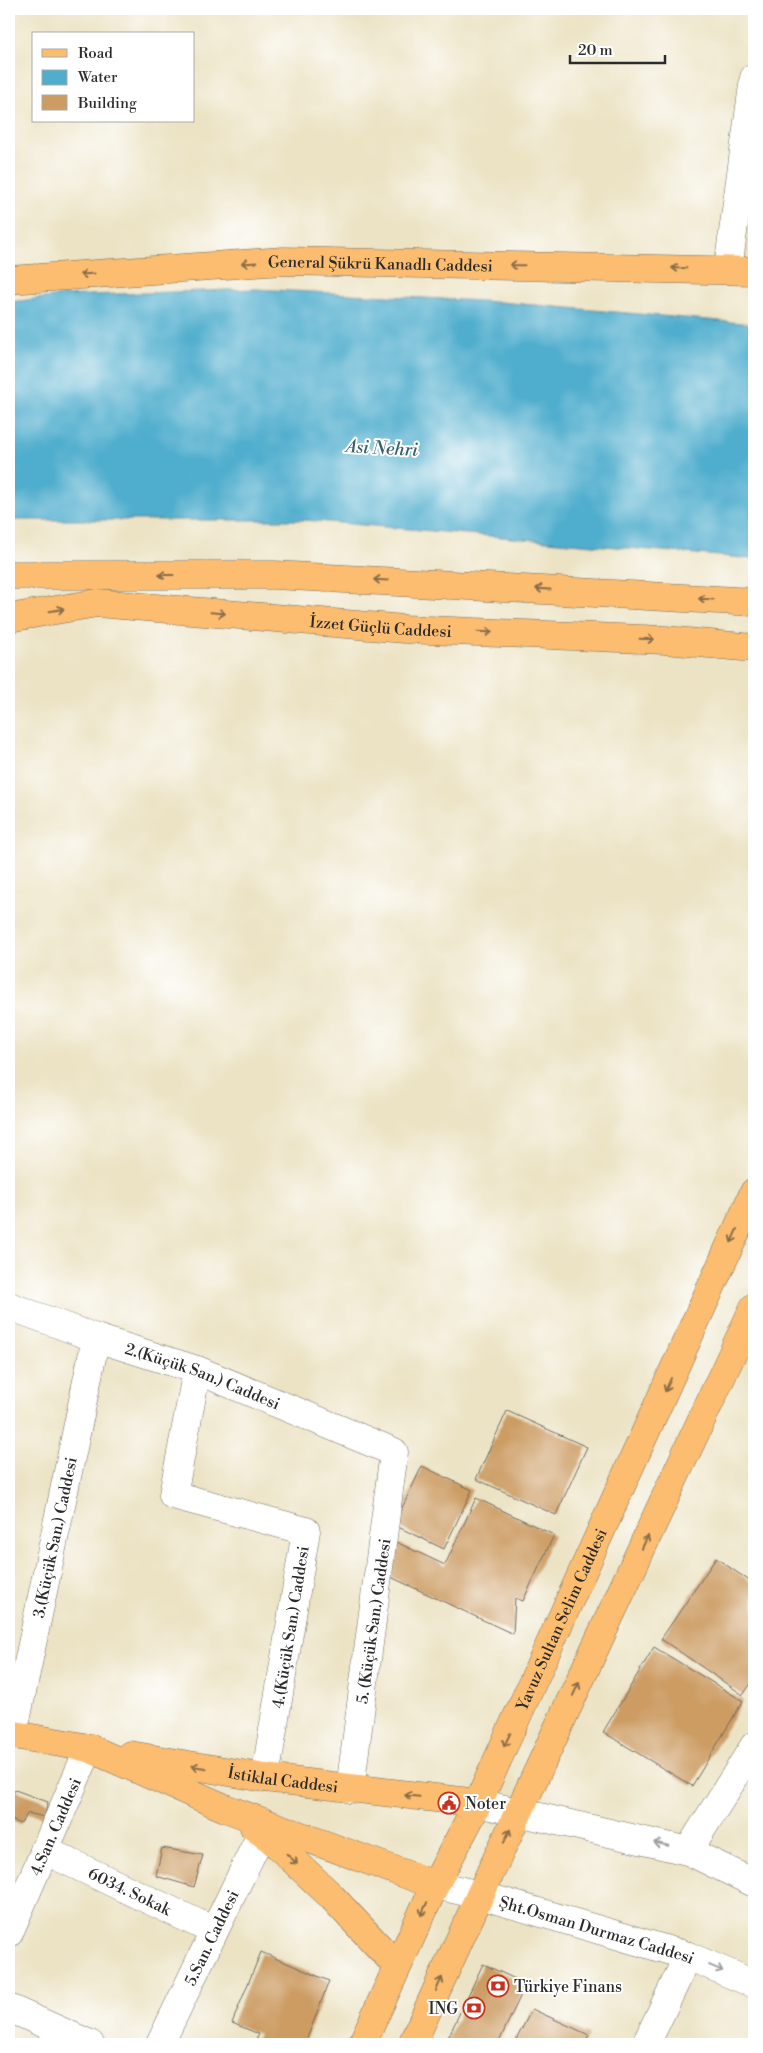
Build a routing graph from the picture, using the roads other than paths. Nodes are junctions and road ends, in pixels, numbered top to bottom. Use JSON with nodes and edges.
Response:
{"nodes":[{"id":1,"x":754,"y":78,"type":"edge"},
{"id":2,"x":741,"y":270,"type":"edge"},
{"id":3,"x":9,"y":280,"type":"edge"},
{"id":4,"x":9,"y":575,"type":"edge"},
{"id":5,"x":754,"y":602,"type":"edge"},
{"id":6,"x":9,"y":618,"type":"edge"},
{"id":7,"x":754,"y":648,"type":"edge"},
{"id":8,"x":754,"y":1192,"type":"edge"},
{"id":9,"x":9,"y":1306,"type":"edge"},
{"id":10,"x":754,"y":1307,"type":"edge"},
{"id":11,"x":96,"y":1338,"type":"junction"},
{"id":12,"x":196,"y":1370,"type":"junction"},
{"id":13,"x":394,"y":1452,"type":"joint"},
{"id":14,"x":11,"y":1734,"type":"edge"},
{"id":15,"x":754,"y":1746,"type":"edge"},
{"id":16,"x":89,"y":1748,"type":"junction"},
{"id":17,"x":265,"y":1778,"type":"junction"},
{"id":18,"x":350,"y":1789,"type":"junction"},
{"id":19,"x":478,"y":1803,"type":"junction"},
{"id":20,"x":225,"y":1808,"type":"junction"},
{"id":21,"x":519,"y":1812,"type":"junction"},
{"id":22,"x":262,"y":1832,"type":"junction"},
{"id":23,"x":44,"y":1850,"type":"junction"},
{"id":24,"x":688,"y":1851,"type":"junction"},
{"id":25,"x":754,"y":1883,"type":"edge"},
{"id":26,"x":435,"y":1885,"type":"junction"},
{"id":27,"x":480,"y":1895,"type":"junction"},
{"id":28,"x":214,"y":1931,"type":"junction"},
{"id":29,"x":9,"y":1933,"type":"edge"},
{"id":30,"x":688,"y":1956,"type":"junction"},
{"id":31,"x":397,"y":1966,"type":"junction"},
{"id":32,"x":754,"y":1984,"type":"edge"},
{"id":33,"x":9,"y":2008,"type":"edge"},
{"id":34,"x":90,"y":2044,"type":"edge"},
{"id":35,"x":160,"y":2044,"type":"edge"},
{"id":36,"x":362,"y":2044,"type":"edge"},
{"id":37,"x":412,"y":2044,"type":"edge"},
{"id":38,"x":646,"y":2044,"type":"edge"}],
"edges":[{"from":1,"to":2,"type":"street"},
{"from":2,"to":3,"type":"main road","name":"General Şükrü Kanadlı Caddesi","one_way":true},
{"from":5,"to":4,"type":"main road","one_way":true},
{"from":6,"to":7,"type":"main road","name":"İzzet Güçlü Caddesi","one_way":true},
{"from":8,"to":19,"type":"main road","name":"Yavuz Sultan Selim Caddesi","one_way":true},
{"from":9,"to":11,"type":"street","name":"2.(Küçük San.) Caddesi"},
{"from":21,"to":10,"type":"main road","one_way":true},
{"from":11,"to":12,"type":"street","name":"2.(Küçük San.) Caddesi"},
{"from":11,"to":14,"type":"street","name":"3.(Küçük San.) Caddesi"},
{"from":12,"to":13,"type":"street","name":"2.(Küçük San.) Caddesi"},
{"from":12,"to":17,"type":"street","name":"4.(Küçük San.) Caddesi"},
{"from":13,"to":18,"type":"street","name":"5. (Küçük San.) Caddesi"},
{"from":14,"to":16,"type":"main road","name":"İstiklal Caddesi"},
{"from":15,"to":24,"type":"street"},
{"from":17,"to":16,"type":"main road","name":"İstiklal Caddesi","one_way":true},
{"from":16,"to":20,"type":"main road","name":"İstiklal Caddesi"},
{"from":16,"to":23,"type":"street","name":"4.San. Caddesi"},
{"from":17,"to":18,"type":"main road","name":"İstiklal Caddesi"},
{"from":19,"to":18,"type":"main road","name":"İstiklal Caddesi","one_way":true},
{"from":19,"to":21,"type":"street"},
{"from":19,"to":26,"type":"main road","name":"Yavuz Sultan Selim Caddesi"},
{"from":20,"to":22,"type":"main road","name":"İstiklal Caddesi"},
{"from":20,"to":26,"type":"main road","name":"İstiklal Caddesi"},
{"from":24,"to":21,"type":"street","one_way":true},
{"from":27,"to":21,"type":"main road","one_way":true},
{"from":22,"to":28,"type":"street","name":"5.San. Caddesi"},
{"from":22,"to":31,"type":"main road","name":"İstiklal Caddesi","one_way":true},
{"from":23,"to":28,"type":"street","name":"6034. Sokak"},
{"from":23,"to":29,"type":"street","name":"4.San. Caddesi"},
{"from":24,"to":25,"type":"street"},
{"from":26,"to":27,"type":"street","name":"Şht.Osman Durmaz Caddesi"},
{"from":26,"to":31,"type":"main road","name":"Yavuz Sultan Selim Caddesi","one_way":true},
{"from":27,"to":30,"type":"street","name":"Şht.Osman Durmaz Caddesi"},
{"from":37,"to":27,"type":"main road","one_way":true},
{"from":28,"to":35,"type":"street","name":"5.San. Caddesi"},
{"from":30,"to":32,"type":"street","name":"Şht.Osman Durmaz Caddesi","one_way":true},
{"from":30,"to":38,"type":"street"},
{"from":31,"to":36,"type":"main road","name":"Yavuz Sultan Selim Caddesi"},
{"from":33,"to":34,"type":"street"}]}
